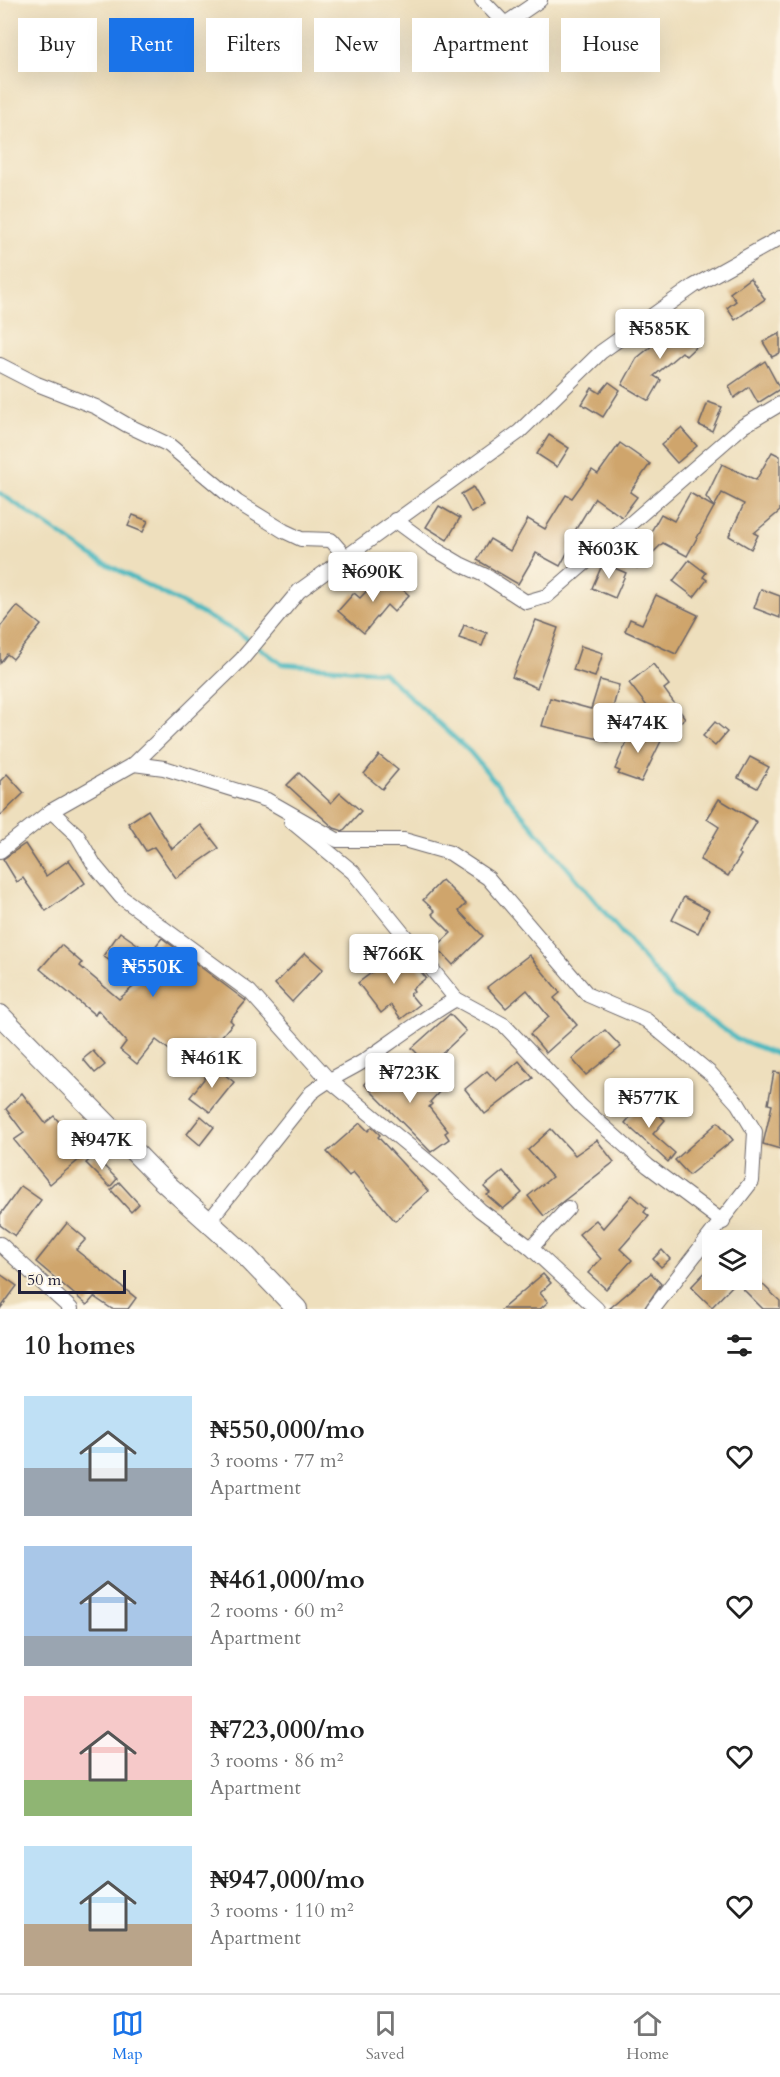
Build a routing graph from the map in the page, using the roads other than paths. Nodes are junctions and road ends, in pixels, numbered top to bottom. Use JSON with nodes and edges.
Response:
{"nodes":[{"id":1,"x":482,"y":0,"type":"edge"},
{"id":2,"x":540,"y":0,"type":"edge"},
{"id":3,"x":780,"y":238,"type":"edge"},
{"id":4,"x":0,"y":365,"type":"edge"},
{"id":5,"x":780,"y":404,"type":"edge"},
{"id":6,"x":395,"y":520,"type":"junction"},
{"id":7,"x":345,"y":556,"type":"junction"},
{"id":8,"x":134,"y":764,"type":"junction"},
{"id":9,"x":267,"y":800,"type":"junction"},
{"id":10,"x":51,"y":811,"type":"junction"},
{"id":11,"x":0,"y":851,"type":"edge"},
{"id":12,"x":456,"y":999,"type":"junction"},
{"id":13,"x":0,"y":1015,"type":"edge"},
{"id":14,"x":328,"y":1079,"type":"junction"},
{"id":15,"x":568,"y":1208,"type":"dead end"},
{"id":16,"x":209,"y":1221,"type":"junction"},
{"id":17,"x":723,"y":1222,"type":"junction"},
{"id":18,"x":0,"y":1244,"type":"edge"},
{"id":19,"x":531,"y":1248,"type":"junction"},
{"id":20,"x":72,"y":1309,"type":"edge"},
{"id":21,"x":297,"y":1309,"type":"edge"},
{"id":22,"x":597,"y":1309,"type":"edge"},
{"id":23,"x":653,"y":1309,"type":"edge"}],
"edges":[{"from":1,"to":2,"type":"street"},
{"from":3,"to":6,"type":"street"},
{"from":4,"to":7,"type":"street"},
{"from":5,"to":6,"type":"street"},
{"from":6,"to":7,"type":"street"},
{"from":7,"to":8,"type":"street"},
{"from":8,"to":9,"type":"street"},
{"from":8,"to":10,"type":"street"},
{"from":9,"to":12,"type":"street"},
{"from":9,"to":17,"type":"street"},
{"from":10,"to":11,"type":"street"},
{"from":10,"to":14,"type":"street"},
{"from":12,"to":14,"type":"street"},
{"from":12,"to":17,"type":"street"},
{"from":13,"to":16,"type":"main road"},
{"from":14,"to":16,"type":"street"},
{"from":14,"to":19,"type":"street"},
{"from":15,"to":19,"type":"street"},
{"from":16,"to":21,"type":"main road"},
{"from":17,"to":23,"type":"street"},
{"from":18,"to":20,"type":"street"},
{"from":19,"to":22,"type":"street"}]}
